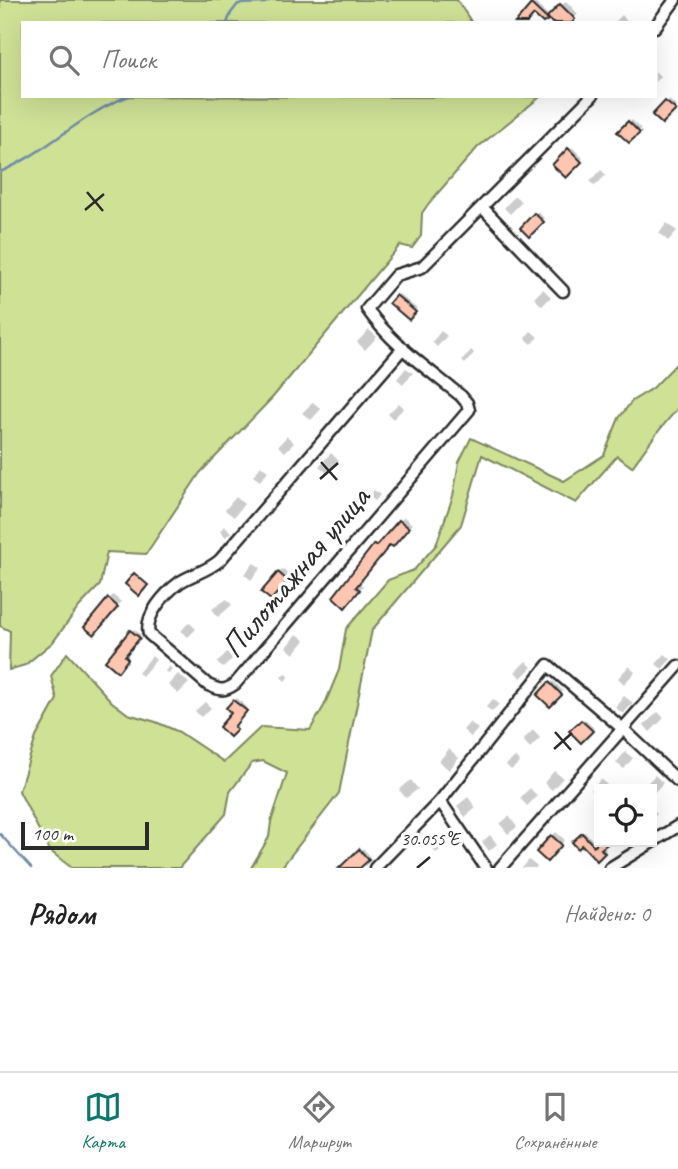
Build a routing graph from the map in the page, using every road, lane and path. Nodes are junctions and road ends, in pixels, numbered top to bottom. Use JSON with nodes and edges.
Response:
{"nodes":[{"id":1,"x":675,"y":0,"type":"edge"},
{"id":2,"x":657,"y":24,"type":"edge"},
{"id":3,"x":590,"y":98,"type":"edge"},
{"id":4,"x":482,"y":207,"type":"junction"},
{"id":5,"x":563,"y":291,"type":"dead end"},
{"id":6,"x":403,"y":348,"type":"junction"},
{"id":7,"x":678,"y":666,"type":"edge"},
{"id":8,"x":623,"y":729,"type":"junction"},
{"id":9,"x":678,"y":782,"type":"edge"},
{"id":10,"x":440,"y":801,"type":"junction"},
{"id":11,"x":678,"y":826,"type":"edge"},
{"id":12,"x":376,"y":868,"type":"edge"},
{"id":13,"x":486,"y":868,"type":"edge"},
{"id":14,"x":500,"y":868,"type":"edge"},
{"id":15,"x":610,"y":868,"type":"edge"}],
"edges":[{"from":1,"to":2,"type":"street"},
{"from":3,"to":4,"type":"street"},
{"from":4,"to":5,"type":"street"},
{"from":4,"to":6,"type":"street","name":"Пилотажная улица"},
{"from":6,"to":6,"type":"street","name":"Пилотажная улица"},
{"from":7,"to":8,"type":"street"},
{"from":8,"to":9,"type":"street"},
{"from":8,"to":10,"type":"street"},
{"from":8,"to":14,"type":"street"},
{"from":10,"to":12,"type":"street"},
{"from":10,"to":13,"type":"street"},
{"from":11,"to":15,"type":"street"}]}
